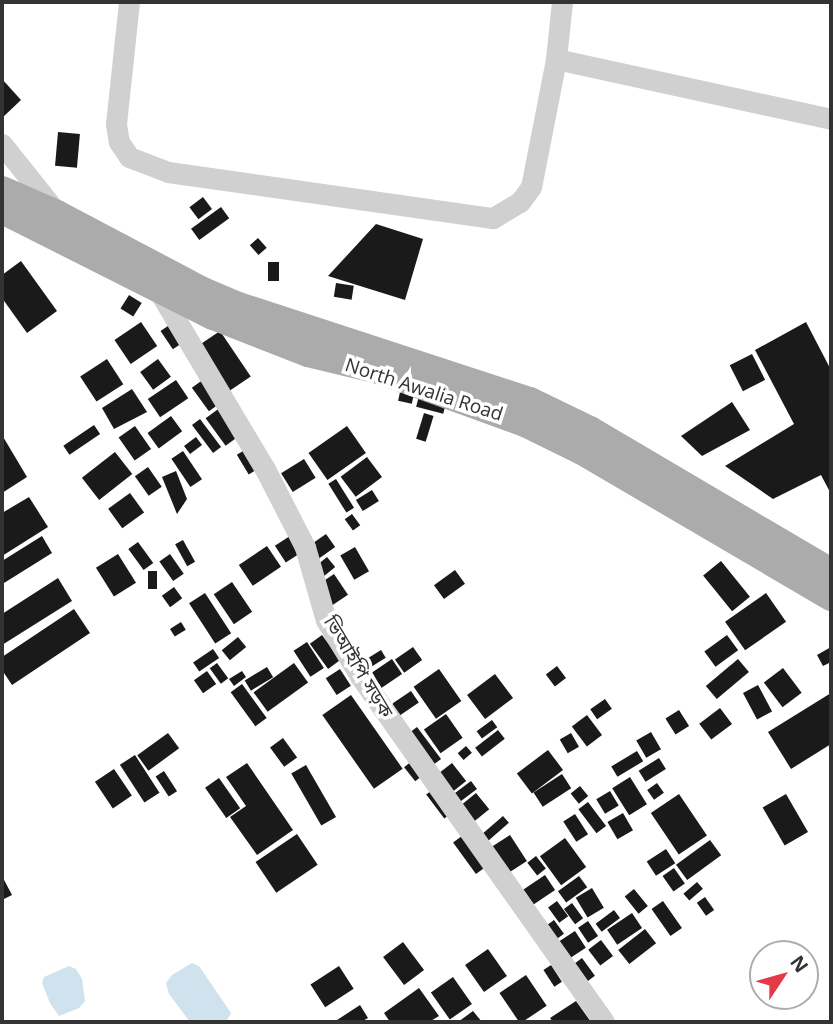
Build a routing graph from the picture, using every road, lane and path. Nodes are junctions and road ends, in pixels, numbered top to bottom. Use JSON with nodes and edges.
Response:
{"nodes":[{"id":1,"x":129,"y":2,"type":"edge"},
{"id":2,"x":562,"y":2,"type":"edge"},
{"id":3,"x":556,"y":58,"type":"junction"},
{"id":4,"x":831,"y":119,"type":"edge"},
{"id":5,"x":2,"y":144,"type":"edge"},
{"id":6,"x":2,"y":189,"type":"edge"},
{"id":7,"x":2,"y":211,"type":"edge"},
{"id":8,"x":57,"y":213,"type":"junction"},
{"id":9,"x":157,"y":288,"type":"junction"},
{"id":10,"x":831,"y":571,"type":"edge"},
{"id":11,"x":831,"y":598,"type":"edge"},
{"id":12,"x":604,"y":1022,"type":"edge"}],
"edges":[{"from":1,"to":3,"type":"street"},
{"from":2,"to":3,"type":"street"},
{"from":3,"to":4,"type":"street"},
{"from":5,"to":8,"type":"street"},
{"from":6,"to":8,"type":"main road","name":"North Awalia Road"},
{"from":7,"to":9,"type":"main road","name":"North Awalia Road"},
{"from":8,"to":10,"type":"main road","name":"North Awalia Road"},
{"from":9,"to":11,"type":"main road","name":"North Awalia Road"},
{"from":9,"to":12,"type":"street","name":"ভিআইপি সড়ক"}]}
